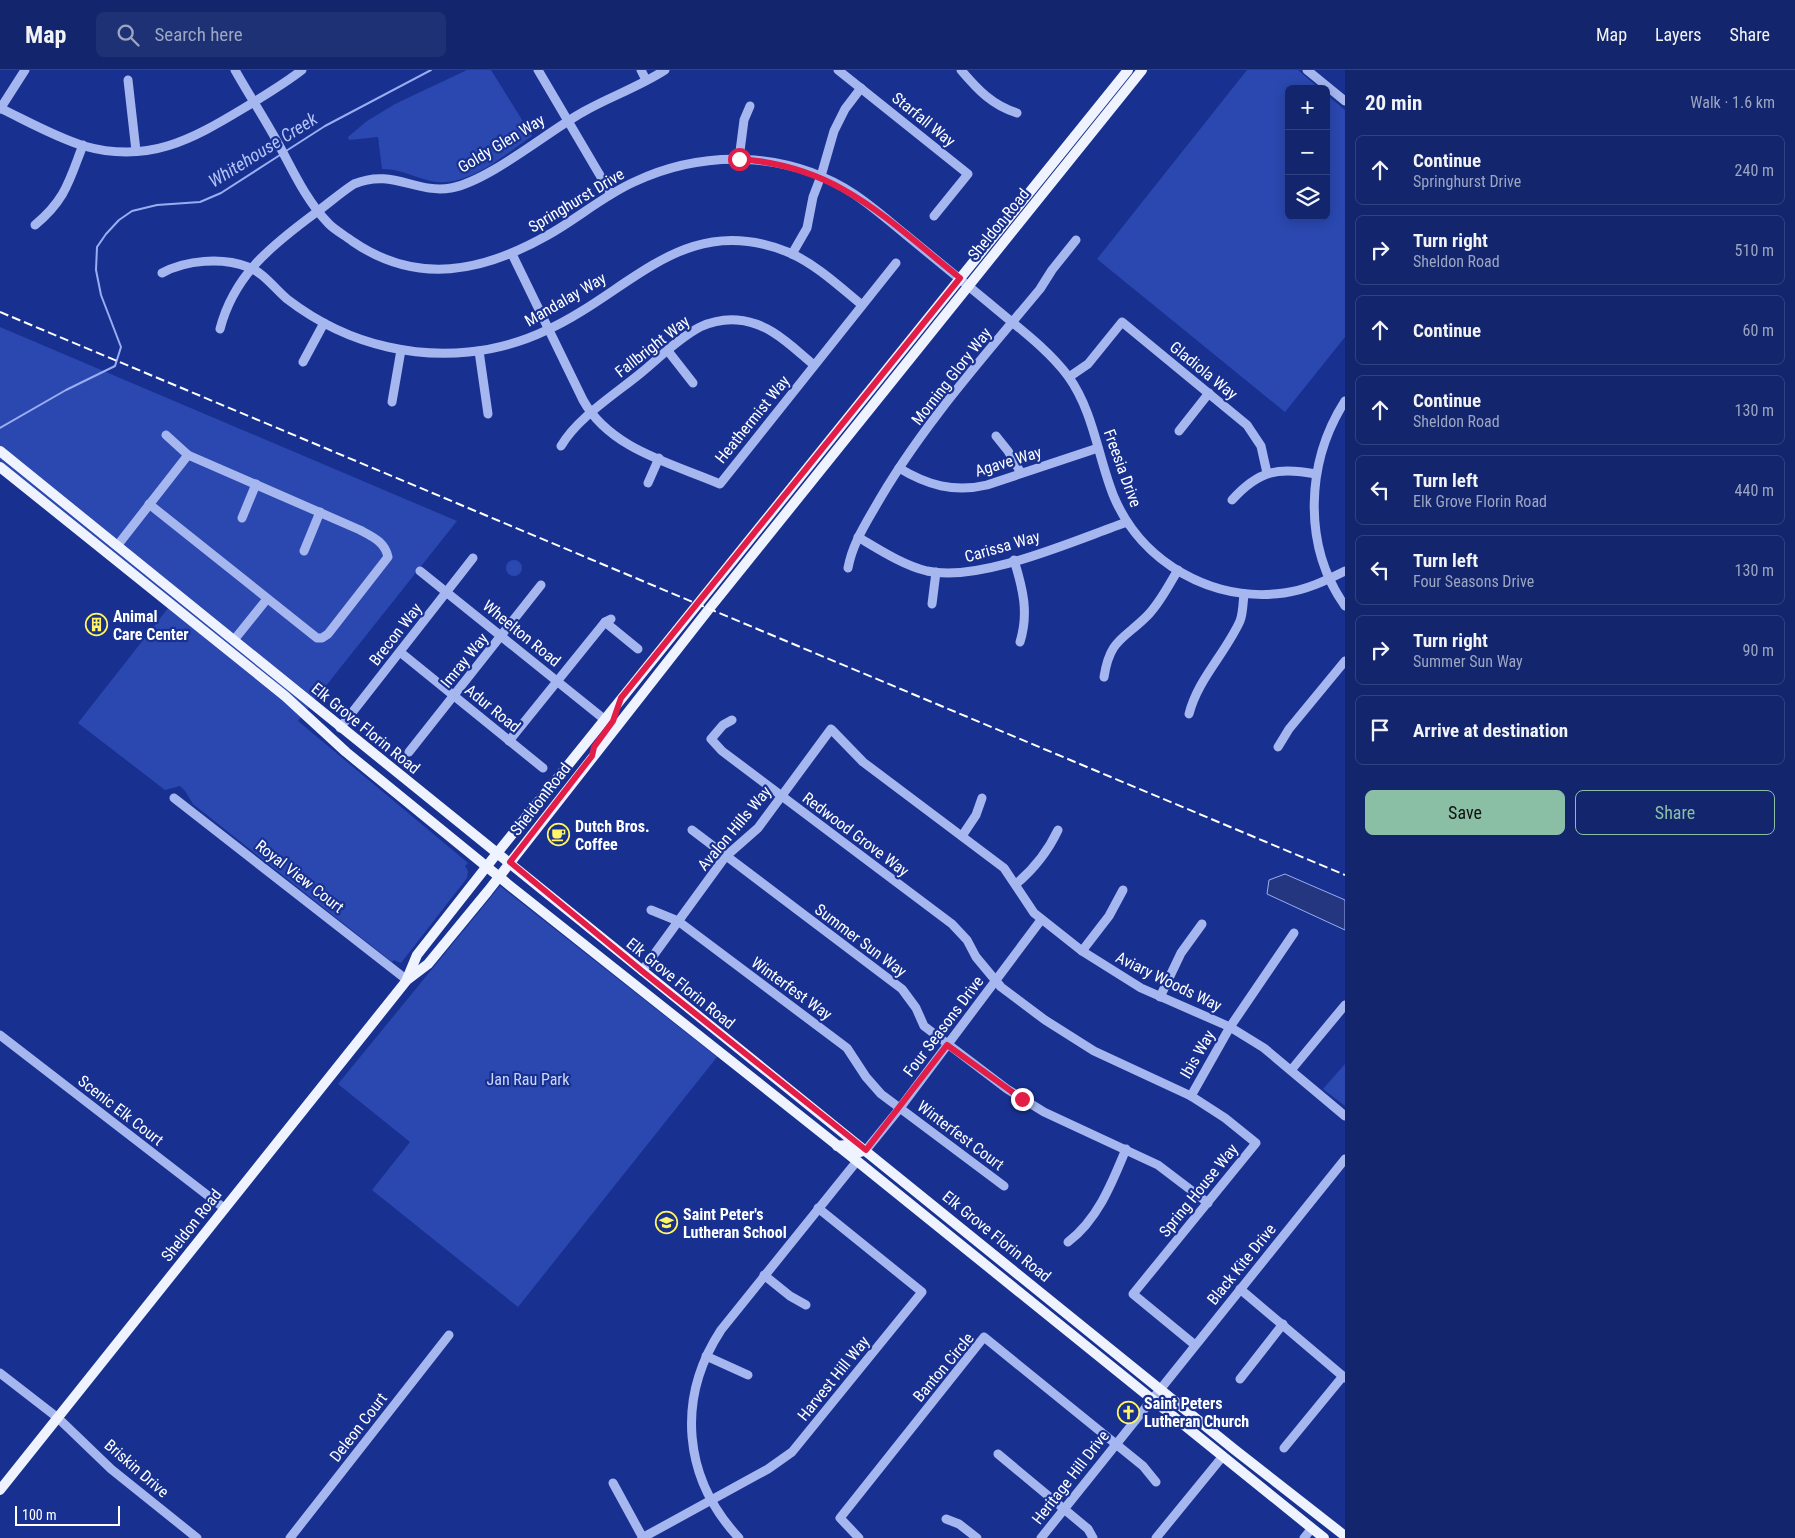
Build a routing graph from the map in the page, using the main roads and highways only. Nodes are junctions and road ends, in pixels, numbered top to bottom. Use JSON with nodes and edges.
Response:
{"nodes":[{"id":1,"x":1128,"y":70,"type":"edge"},
{"id":2,"x":1142,"y":70,"type":"edge"},
{"id":3,"x":964,"y":282,"type":"junction"},
{"id":4,"x":0,"y":451,"type":"edge"},
{"id":5,"x":0,"y":467,"type":"edge"},
{"id":6,"x":112,"y":557,"type":"junction"},
{"id":7,"x":142,"y":565,"type":"junction"},
{"id":8,"x":621,"y":698,"type":"junction"},
{"id":9,"x":318,"y":726,"type":"junction"},
{"id":10,"x":340,"y":728,"type":"junction"},
{"id":11,"x":592,"y":756,"type":"junction"},
{"id":12,"x":498,"y":852,"type":"junction"},
{"id":13,"x":510,"y":862,"type":"junction"},
{"id":14,"x":487,"y":866,"type":"junction"},
{"id":15,"x":499,"y":876,"type":"junction"},
{"id":16,"x":407,"y":980,"type":"junction"},
{"id":17,"x":836,"y":1146,"type":"junction"},
{"id":18,"x":866,"y":1150,"type":"junction"},
{"id":19,"x":856,"y":1161,"type":"junction"},
{"id":20,"x":936,"y":1206,"type":"junction"},
{"id":21,"x":0,"y":1490,"type":"edge"},
{"id":22,"x":1345,"y":1536,"type":"edge"},
{"id":23,"x":1324,"y":1538,"type":"edge"}],
"edges":[{"from":1,"to":3,"type":"main road","name":"Sheldon Road"},
{"from":2,"to":3,"type":"main road","name":"Sheldon Road"},
{"from":3,"to":8,"type":"main road","name":"Sheldon Road"},
{"from":3,"to":11,"type":"main road","name":"Sheldon Road"},
{"from":4,"to":7,"type":"main road","name":"Elk Grove Florin Road"},
{"from":5,"to":6,"type":"main road","name":"Elk Grove Florin Road"},
{"from":6,"to":7,"type":"main road"},
{"from":6,"to":9,"type":"main road","name":"Elk Grove Florin Road"},
{"from":7,"to":10,"type":"main road","name":"Elk Grove Florin Road"},
{"from":8,"to":11,"type":"main road"},
{"from":8,"to":12,"type":"main road","name":"Sheldon Road"},
{"from":9,"to":10,"type":"main road"},
{"from":9,"to":14,"type":"main road","name":"Elk Grove Florin Road"},
{"from":10,"to":12,"type":"main road","name":"Elk Grove Florin Road"},
{"from":11,"to":13,"type":"main road","name":"Sheldon Road"},
{"from":12,"to":13,"type":"main road","name":"Elk Grove Florin Road"},
{"from":12,"to":14,"type":"main road","name":"Sheldon Road"},
{"from":13,"to":15,"type":"main road","name":"Sheldon Road"},
{"from":13,"to":18,"type":"main road","name":"Elk Grove Florin Road"},
{"from":14,"to":15,"type":"main road","name":"Elk Grove Florin Road"},
{"from":14,"to":16,"type":"main road","name":"Sheldon Road"},
{"from":15,"to":16,"type":"main road","name":"Sheldon Road"},
{"from":15,"to":17,"type":"main road","name":"Elk Grove Florin Road"},
{"from":16,"to":21,"type":"main road","name":"Sheldon Road"},
{"from":17,"to":18,"type":"main road"},
{"from":17,"to":19,"type":"main road","name":"Elk Grove Florin Road"},
{"from":18,"to":20,"type":"main road","name":"Elk Grove Florin Road"},
{"from":19,"to":20,"type":"main road"},
{"from":19,"to":23,"type":"main road","name":"Elk Grove Florin Road"},
{"from":20,"to":22,"type":"main road","name":"Elk Grove Florin Road"}]}
